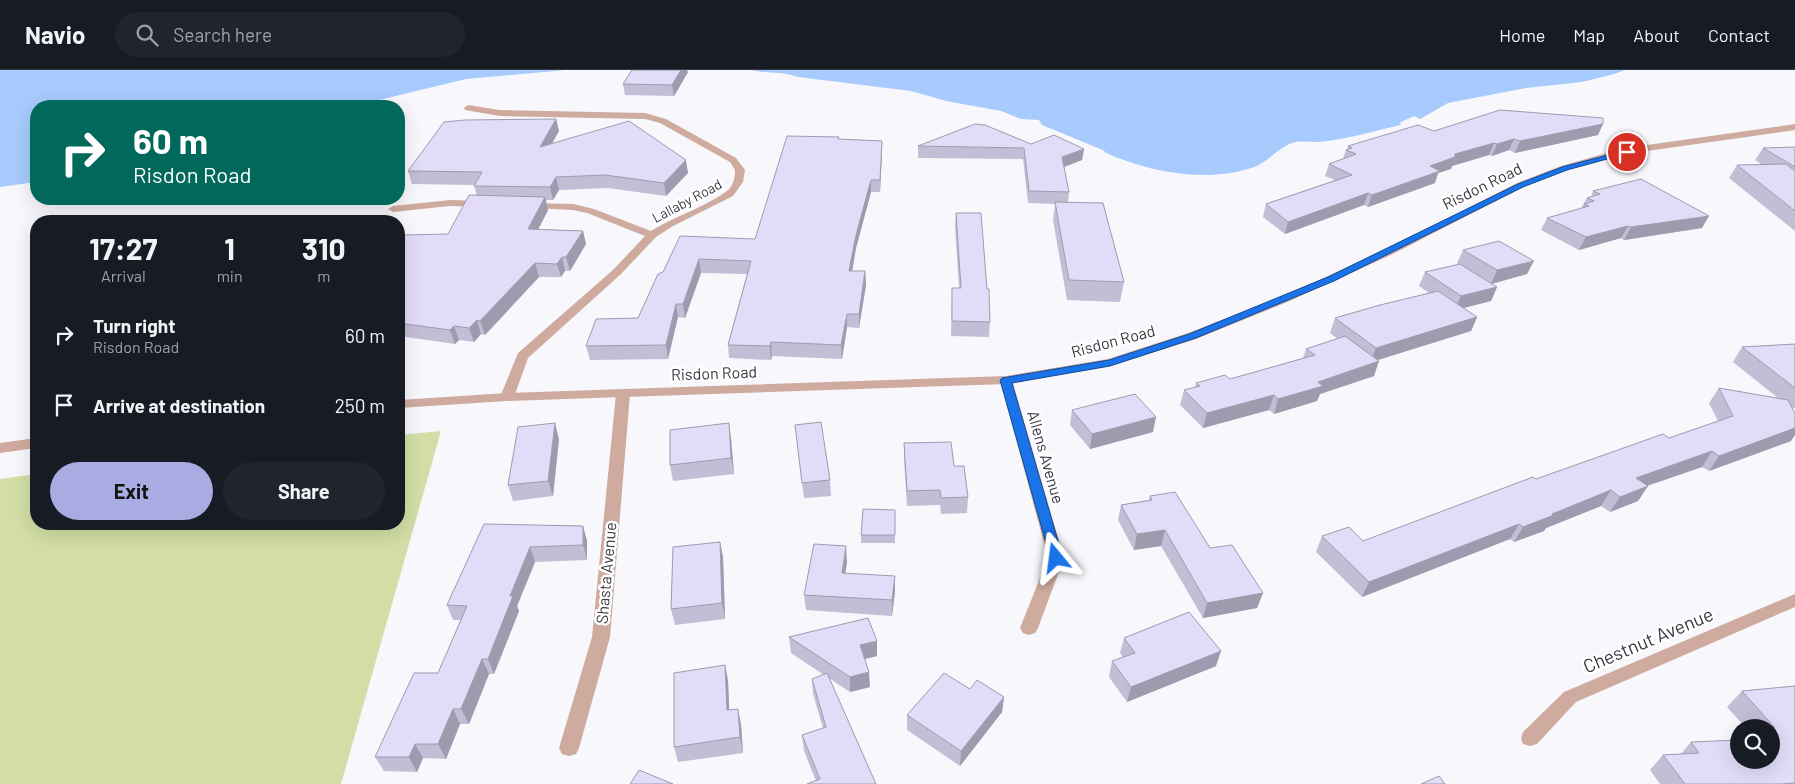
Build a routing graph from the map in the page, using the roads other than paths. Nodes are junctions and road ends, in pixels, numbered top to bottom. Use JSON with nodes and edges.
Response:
{"nodes":[{"id":1,"x":468,"y":108,"type":"dead end"},
{"id":2,"x":1795,"y":127,"type":"edge"},
{"id":3,"x":497,"y":204,"type":"edge"},
{"id":4,"x":516,"y":204,"type":"edge"},
{"id":5,"x":393,"y":209,"type":"dead end"},
{"id":6,"x":652,"y":235,"type":"junction"},
{"id":7,"x":1006,"y":380,"type":"junction"},
{"id":8,"x":623,"y":394,"type":"junction"},
{"id":9,"x":507,"y":397,"type":"junction"},
{"id":10,"x":405,"y":404,"type":"edge"},
{"id":11,"x":30,"y":444,"type":"edge"},
{"id":12,"x":0,"y":448,"type":"edge"},
{"id":13,"x":1795,"y":600,"type":"edge"},
{"id":14,"x":1028,"y":628,"type":"dead end"},
{"id":15,"x":1530,"y":738,"type":"dead end"},
{"id":16,"x":569,"y":748,"type":"dead end"}],
"edges":[{"from":1,"to":6,"type":"street","name":"Lallaby Road"},
{"from":2,"to":7,"type":"street","name":"Risdon Road"},
{"from":3,"to":5,"type":"street"},
{"from":4,"to":6,"type":"street"},
{"from":6,"to":9,"type":"street","name":"Lallaby Road"},
{"from":7,"to":8,"type":"street","name":"Risdon Road"},
{"from":7,"to":14,"type":"street","name":"Allens Avenue"},
{"from":8,"to":9,"type":"street","name":"Risdon Road"},
{"from":8,"to":16,"type":"street","name":"Shasta Avenue"},
{"from":9,"to":10,"type":"street","name":"Risdon Road"},
{"from":11,"to":12,"type":"street"},
{"from":13,"to":15,"type":"street","name":"Chestnut Avenue"}]}
